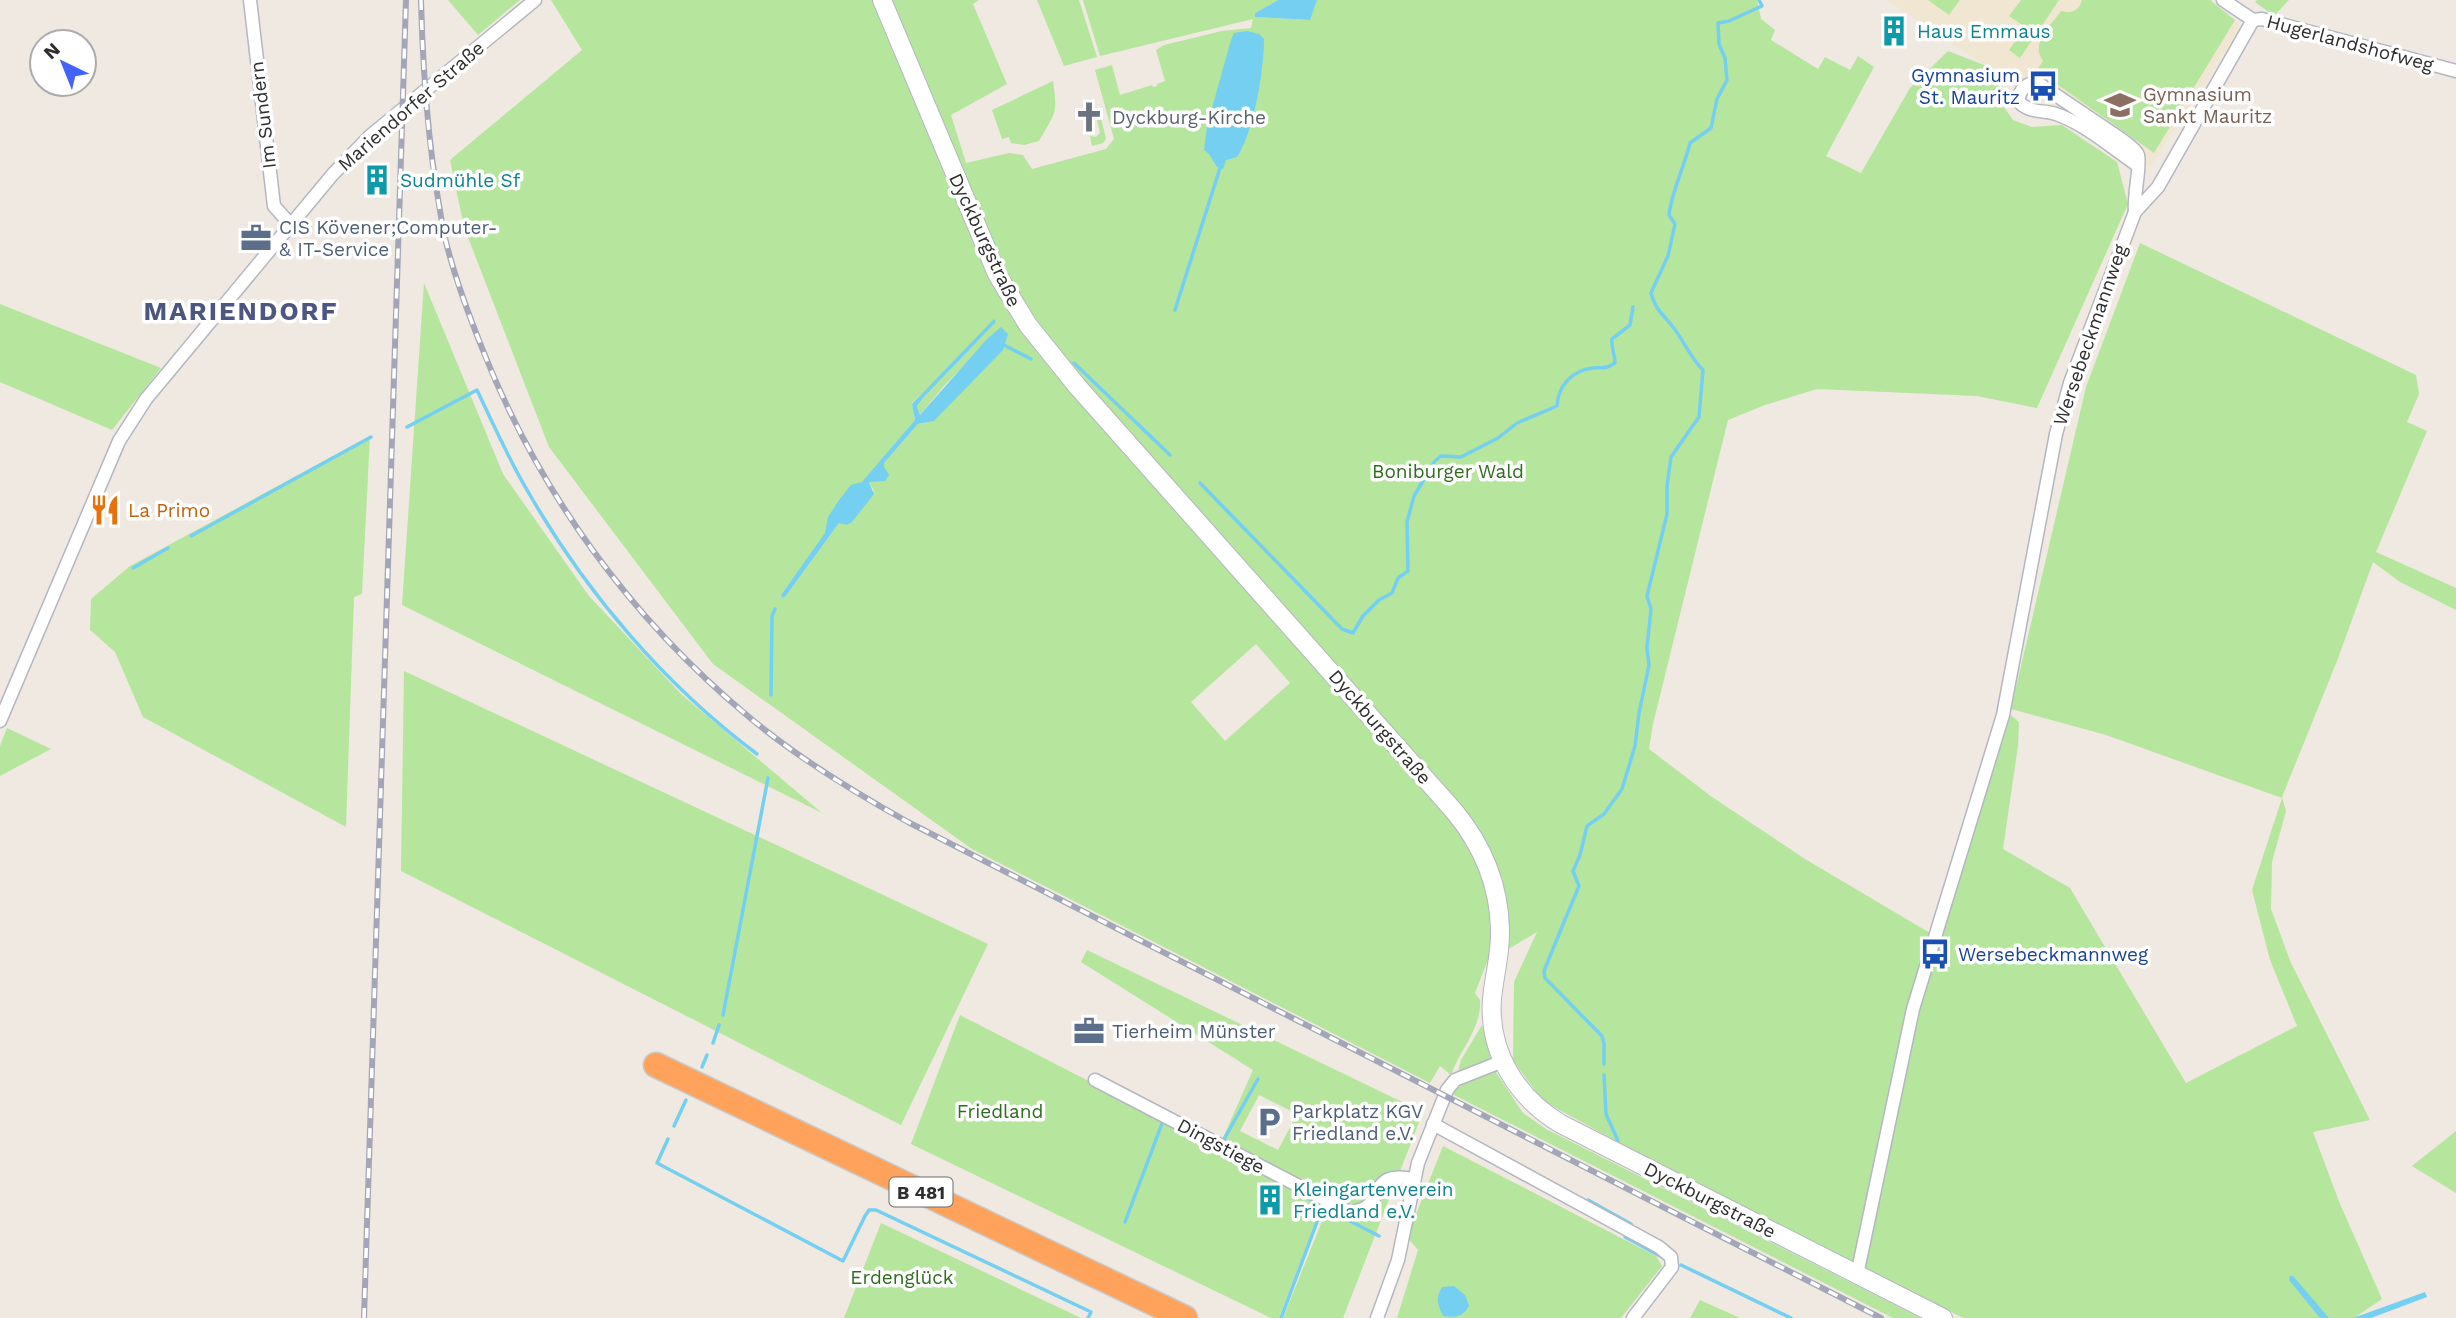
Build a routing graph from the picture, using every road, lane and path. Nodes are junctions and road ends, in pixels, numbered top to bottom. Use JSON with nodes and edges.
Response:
{"nodes":[{"id":1,"x":250,"y":0,"type":"edge"},
{"id":2,"x":535,"y":0,"type":"edge"},
{"id":3,"x":882,"y":0,"type":"edge"},
{"id":4,"x":2223,"y":0,"type":"edge"},
{"id":5,"x":2249,"y":18,"type":"junction"},
{"id":6,"x":2456,"y":71,"type":"edge"},
{"id":7,"x":2137,"y":165,"type":"junction"},
{"id":8,"x":2135,"y":212,"type":"junction"},
{"id":9,"x":290,"y":224,"type":"junction"},
{"id":10,"x":0,"y":721,"type":"edge"},
{"id":11,"x":1503,"y":1060,"type":"junction"},
{"id":12,"x":656,"y":1065,"type":"dead end"},
{"id":13,"x":1095,"y":1080,"type":"dead end"},
{"id":14,"x":1433,"y":1124,"type":"junction"},
{"id":15,"x":1414,"y":1179,"type":"junction"},
{"id":16,"x":1857,"y":1275,"type":"junction"},
{"id":17,"x":1185,"y":1318,"type":"edge"},
{"id":18,"x":1377,"y":1318,"type":"edge"},
{"id":19,"x":1633,"y":1318,"type":"edge"},
{"id":20,"x":1943,"y":1318,"type":"edge"}],
"edges":[{"from":1,"to":9,"type":"street","name":"Im Sundern"},
{"from":2,"to":9,"type":"street","name":"Mariendorfer Straße"},
{"from":3,"to":11,"type":"street","name":"Dyckburgstraße"},
{"from":4,"to":5,"type":"street"},
{"from":5,"to":6,"type":"street","name":"Hugerlandshofweg"},
{"from":5,"to":8,"type":"street","name":"Wersebeckmannweg"},
{"from":7,"to":7,"type":"street"},
{"from":7,"to":8,"type":"street","name":"Wersebeckmannweg"},
{"from":8,"to":16,"type":"street","name":"Wersebeckmannweg"},
{"from":9,"to":10,"type":"street","name":"Mariendorfer Straße"},
{"from":11,"to":14,"type":"street"},
{"from":11,"to":16,"type":"street","name":"Dyckburgstraße"},
{"from":12,"to":17,"type":"highway","number":"B 481"},
{"from":13,"to":15,"type":"street","name":"Dingstiege"},
{"from":14,"to":15,"type":"street"},
{"from":14,"to":19,"type":"street"},
{"from":15,"to":18,"type":"street"},
{"from":16,"to":20,"type":"street","name":"Dyckburgstraße"}]}
